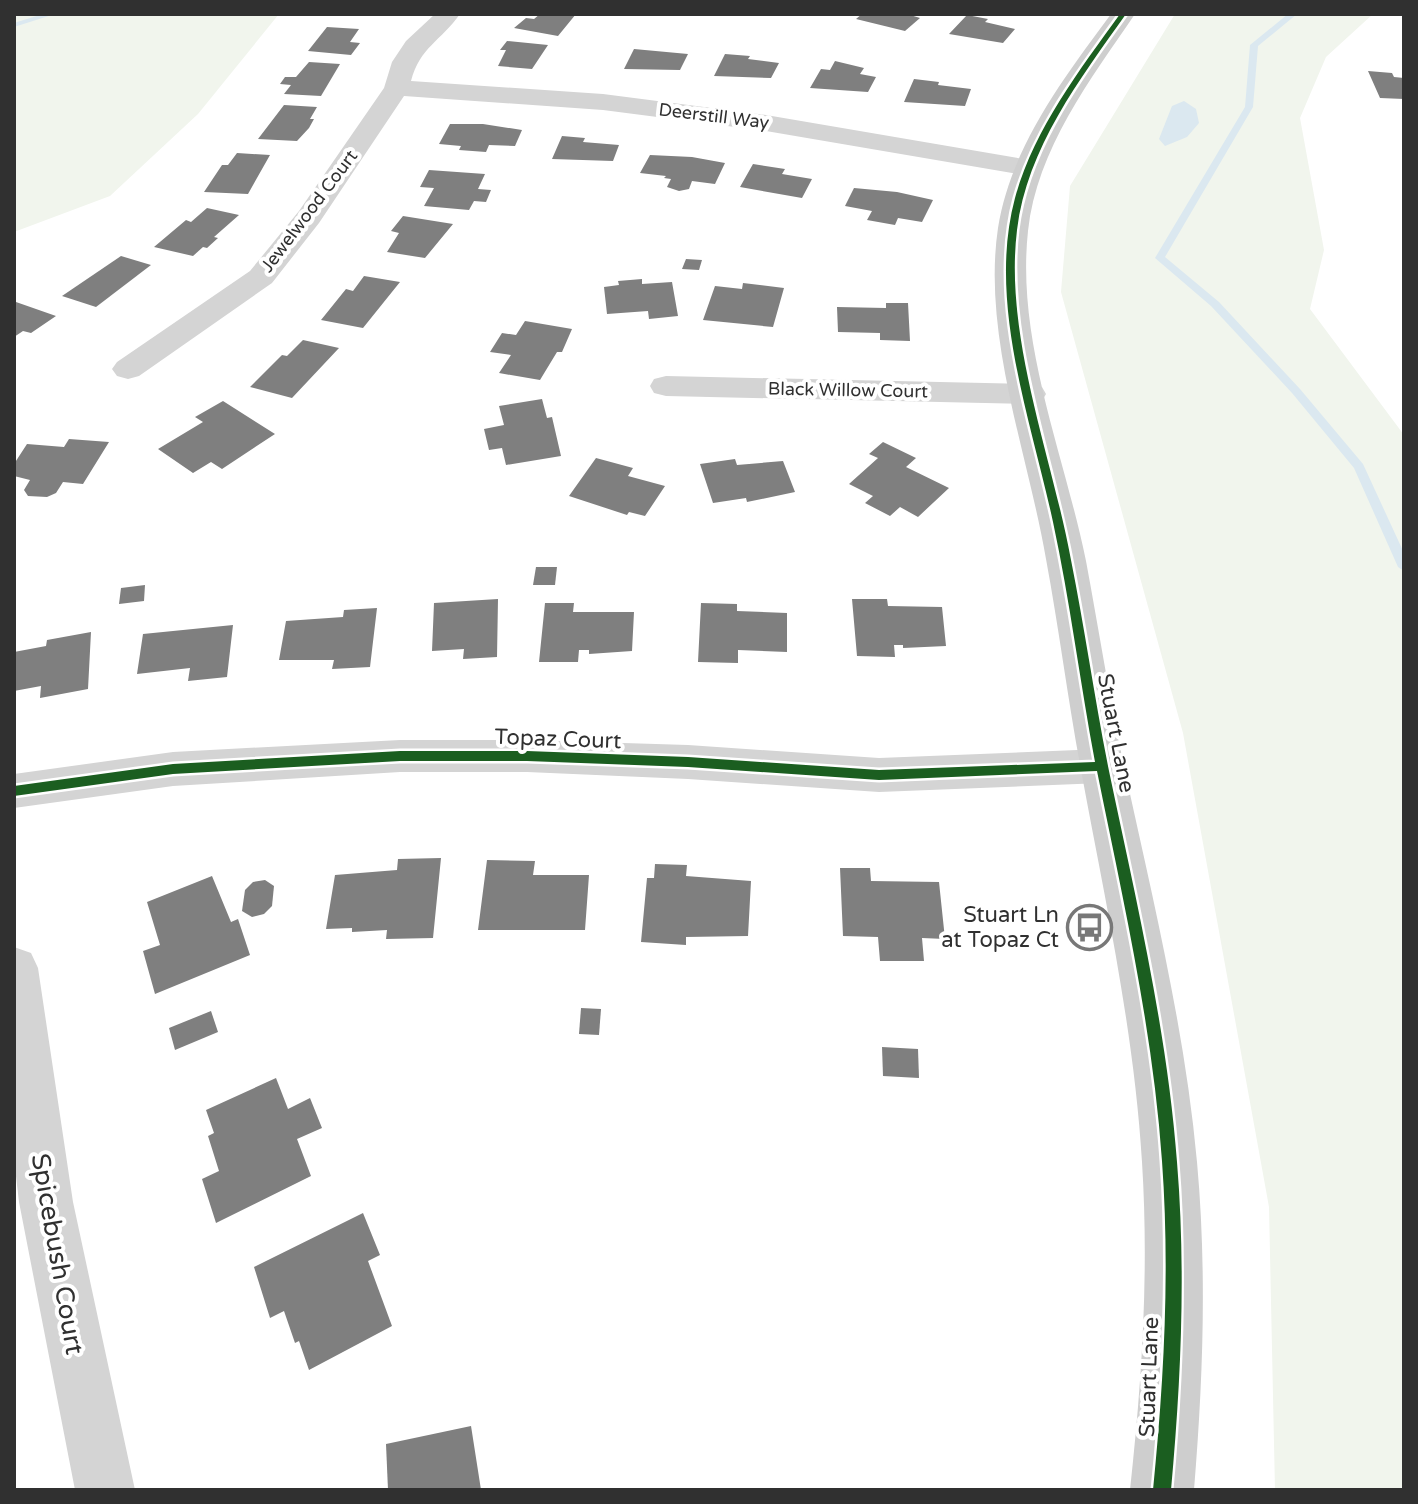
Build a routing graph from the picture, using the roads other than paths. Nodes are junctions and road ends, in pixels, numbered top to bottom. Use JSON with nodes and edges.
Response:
{"nodes":[{"id":1,"x":448,"y":14,"type":"edge"},
{"id":2,"x":1119,"y":15,"type":"edge"},
{"id":3,"x":397,"y":88,"type":"junction"},
{"id":4,"x":1029,"y":168,"type":"junction"},
{"id":5,"x":128,"y":369,"type":"dead end"},
{"id":6,"x":666,"y":386,"type":"dead end"},
{"id":7,"x":1030,"y":394,"type":"junction"},
{"id":8,"x":1102,"y":766,"type":"junction"},
{"id":9,"x":14,"y":791,"type":"edge"},
{"id":10,"x":14,"y":968,"type":"edge"},
{"id":11,"x":105,"y":1490,"type":"edge"},
{"id":12,"x":1162,"y":1490,"type":"edge"}],
"edges":[{"from":1,"to":3,"type":"street","name":"Jewelwood Court"},
{"from":2,"to":4,"type":"street","name":"Stuart Lane"},
{"from":3,"to":4,"type":"street","name":"Deerstill Way"},
{"from":3,"to":5,"type":"street","name":"Jewelwood Court"},
{"from":4,"to":7,"type":"street","name":"Stuart Lane"},
{"from":6,"to":7,"type":"street","name":"Black Willow Court"},
{"from":7,"to":8,"type":"street","name":"Stuart Lane"},
{"from":8,"to":9,"type":"street","name":"Topaz Court"},
{"from":8,"to":12,"type":"street","name":"Stuart Lane"},
{"from":10,"to":11,"type":"street","name":"Spicebush Court"}]}
